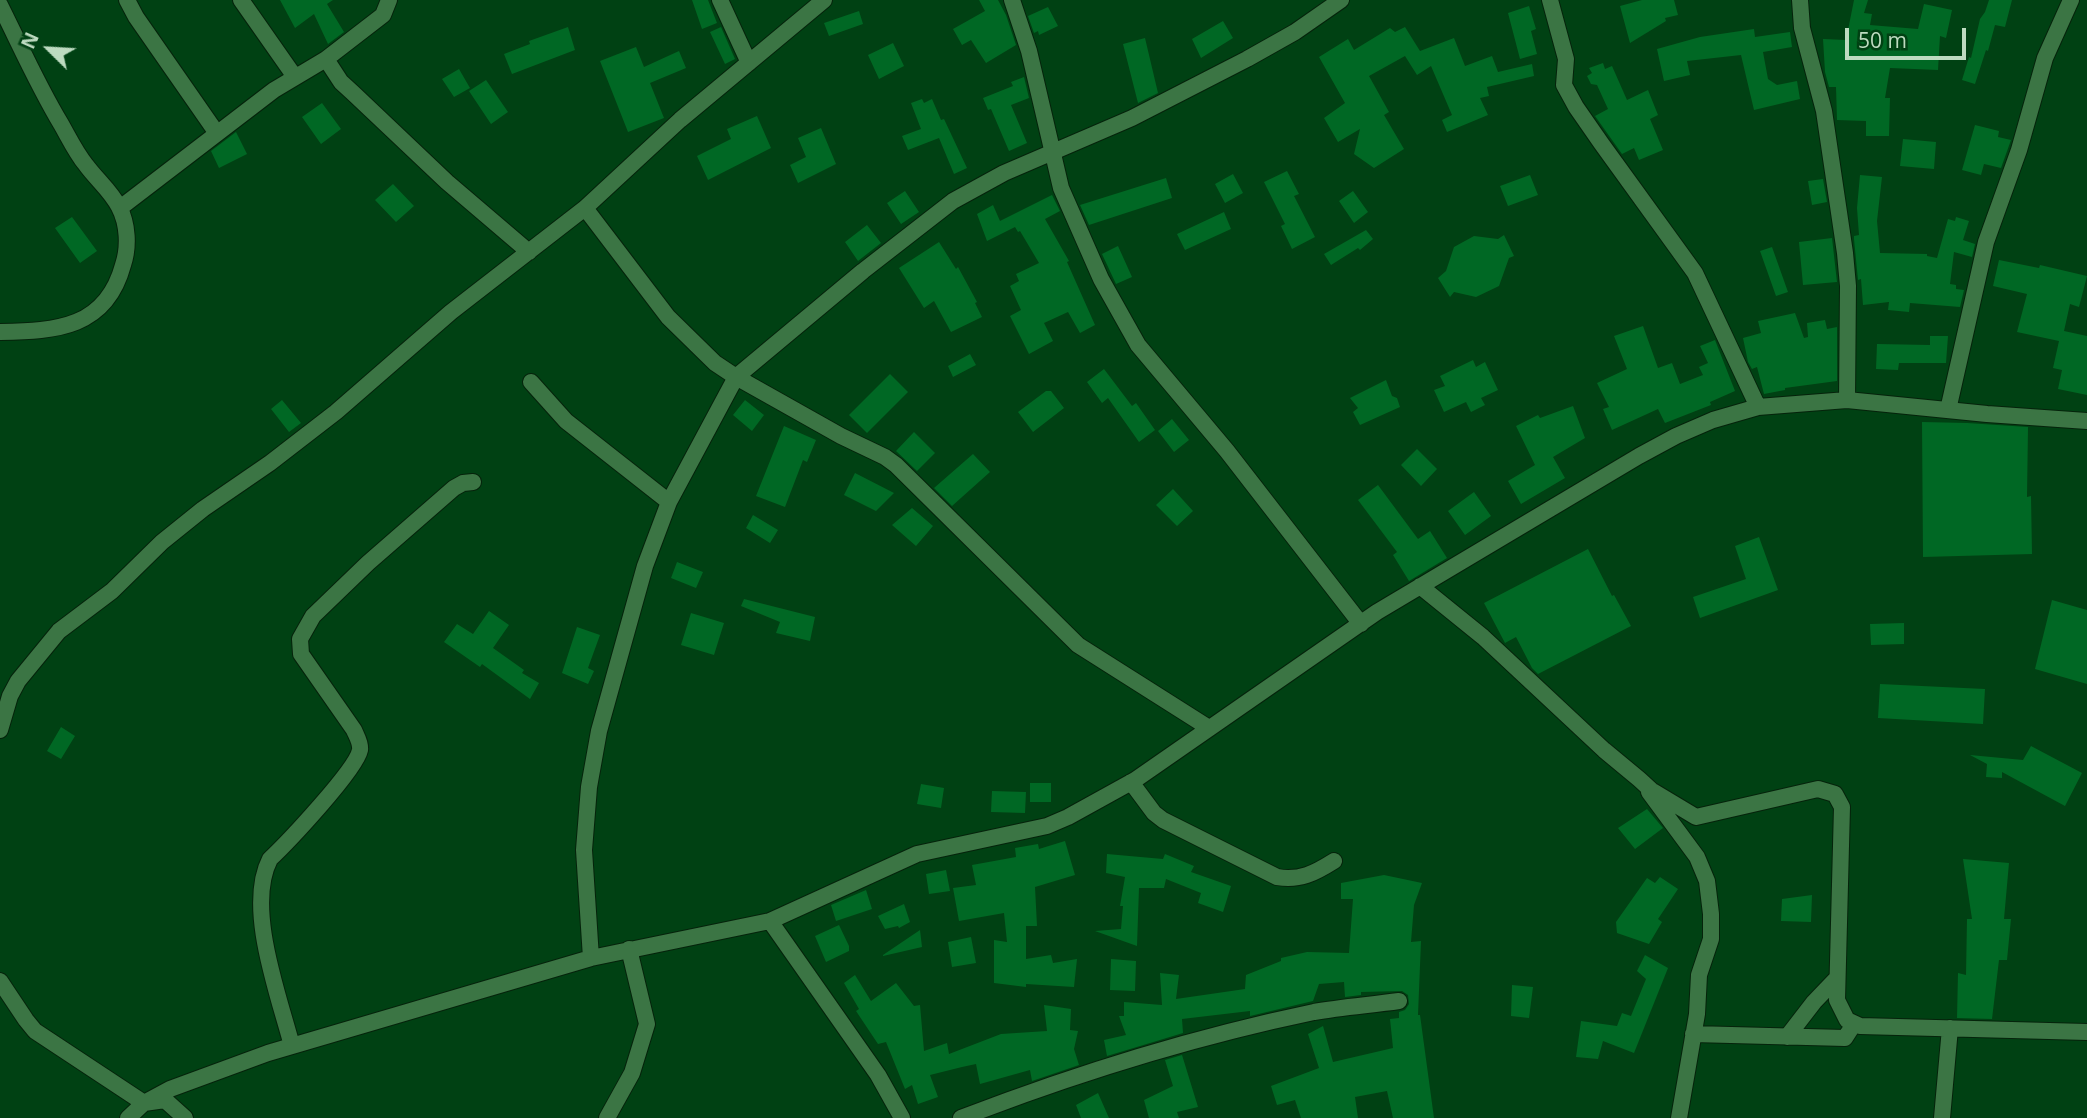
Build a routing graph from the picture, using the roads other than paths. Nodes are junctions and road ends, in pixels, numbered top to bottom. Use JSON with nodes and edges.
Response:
{"nodes":[{"id":1,"x":127,"y":0,"type":"edge"},
{"id":2,"x":241,"y":0,"type":"edge"},
{"id":3,"x":389,"y":0,"type":"edge"},
{"id":4,"x":720,"y":0,"type":"edge"},
{"id":5,"x":824,"y":0,"type":"edge"},
{"id":6,"x":1012,"y":0,"type":"edge"},
{"id":7,"x":1341,"y":0,"type":"edge"},
{"id":8,"x":1550,"y":0,"type":"edge"},
{"id":9,"x":1800,"y":0,"type":"edge"},
{"id":10,"x":2071,"y":0,"type":"edge"},
{"id":11,"x":0,"y":5,"type":"edge"},
{"id":12,"x":326,"y":59,"type":"junction"},
{"id":13,"x":749,"y":62,"type":"junction"},
{"id":14,"x":295,"y":77,"type":"junction"},
{"id":15,"x":216,"y":132,"type":"junction"},
{"id":16,"x":1052,"y":152,"type":"junction"},
{"id":17,"x":120,"y":208,"type":"junction"},
{"id":18,"x":585,"y":208,"type":"junction"},
{"id":19,"x":529,"y":252,"type":"junction"},
{"id":20,"x":0,"y":332,"type":"edge"},
{"id":21,"x":736,"y":377,"type":"junction"},
{"id":22,"x":531,"y":382,"type":"dead end"},
{"id":23,"x":1847,"y":400,"type":"junction"},
{"id":24,"x":1758,"y":407,"type":"junction"},
{"id":25,"x":1948,"y":410,"type":"junction"},
{"id":26,"x":2087,"y":421,"type":"edge"},
{"id":27,"x":473,"y":482,"type":"dead end"},
{"id":28,"x":669,"y":502,"type":"junction"},
{"id":29,"x":1420,"y":586,"type":"junction"},
{"id":30,"x":1361,"y":624,"type":"junction"},
{"id":31,"x":1209,"y":728,"type":"junction"},
{"id":32,"x":0,"y":730,"type":"edge"},
{"id":33,"x":1639,"y":779,"type":"junction"},
{"id":34,"x":1131,"y":782,"type":"junction"},
{"id":35,"x":1335,"y":861,"type":"dead end"},
{"id":36,"x":770,"y":921,"type":"junction"},
{"id":37,"x":629,"y":948,"type":"junction"},
{"id":38,"x":591,"y":958,"type":"junction"},
{"id":39,"x":1836,"y":979,"type":"junction"},
{"id":40,"x":0,"y":981,"type":"edge"},
{"id":41,"x":1399,"y":1001,"type":"dead end"},
{"id":42,"x":1854,"y":1024,"type":"junction"},
{"id":43,"x":1950,"y":1028,"type":"junction"},
{"id":44,"x":2087,"y":1032,"type":"edge"},
{"id":45,"x":1693,"y":1034,"type":"junction"},
{"id":46,"x":1787,"y":1037,"type":"junction"},
{"id":47,"x":292,"y":1046,"type":"junction"},
{"id":48,"x":144,"y":1103,"type":"junction"},
{"id":49,"x":128,"y":1118,"type":"edge"},
{"id":50,"x":185,"y":1118,"type":"edge"},
{"id":51,"x":607,"y":1118,"type":"edge"},
{"id":52,"x":902,"y":1118,"type":"edge"},
{"id":53,"x":961,"y":1118,"type":"edge"},
{"id":54,"x":1679,"y":1118,"type":"edge"},
{"id":55,"x":1942,"y":1118,"type":"edge"}],
"edges":[{"from":1,"to":15,"type":"street"},
{"from":2,"to":14,"type":"street"},
{"from":3,"to":12,"type":"street"},
{"from":4,"to":13,"type":"street"},
{"from":5,"to":13,"type":"street"},
{"from":6,"to":16,"type":"street"},
{"from":7,"to":16,"type":"street"},
{"from":8,"to":24,"type":"street"},
{"from":9,"to":23,"type":"street"},
{"from":10,"to":25,"type":"street"},
{"from":11,"to":17,"type":"street"},
{"from":12,"to":14,"type":"street"},
{"from":12,"to":19,"type":"street"},
{"from":13,"to":18,"type":"street"},
{"from":14,"to":15,"type":"street"},
{"from":15,"to":17,"type":"street"},
{"from":16,"to":21,"type":"street"},
{"from":16,"to":30,"type":"street"},
{"from":17,"to":20,"type":"street"},
{"from":18,"to":19,"type":"street"},
{"from":18,"to":21,"type":"street"},
{"from":19,"to":32,"type":"street"},
{"from":21,"to":28,"type":"street"},
{"from":21,"to":31,"type":"street"},
{"from":22,"to":28,"type":"street"},
{"from":23,"to":24,"type":"street"},
{"from":23,"to":25,"type":"street"},
{"from":24,"to":29,"type":"street"},
{"from":25,"to":26,"type":"street"},
{"from":27,"to":47,"type":"street"},
{"from":28,"to":38,"type":"street"},
{"from":29,"to":30,"type":"street"},
{"from":29,"to":33,"type":"street"},
{"from":30,"to":31,"type":"street"},
{"from":31,"to":34,"type":"street"},
{"from":33,"to":39,"type":"street"},
{"from":33,"to":45,"type":"street"},
{"from":34,"to":35,"type":"street"},
{"from":34,"to":36,"type":"street"},
{"from":36,"to":37,"type":"street"},
{"from":36,"to":52,"type":"street"},
{"from":37,"to":38,"type":"street"},
{"from":37,"to":51,"type":"street"},
{"from":38,"to":47,"type":"street"},
{"from":39,"to":42,"type":"street"},
{"from":39,"to":46,"type":"street"},
{"from":40,"to":48,"type":"street"},
{"from":41,"to":53,"type":"street"},
{"from":42,"to":43,"type":"street"},
{"from":42,"to":46,"type":"street"},
{"from":43,"to":44,"type":"street"},
{"from":43,"to":55,"type":"street"},
{"from":45,"to":46,"type":"street"},
{"from":45,"to":54,"type":"street"},
{"from":47,"to":48,"type":"street"},
{"from":48,"to":49,"type":"street"},
{"from":48,"to":50,"type":"street"}]}
